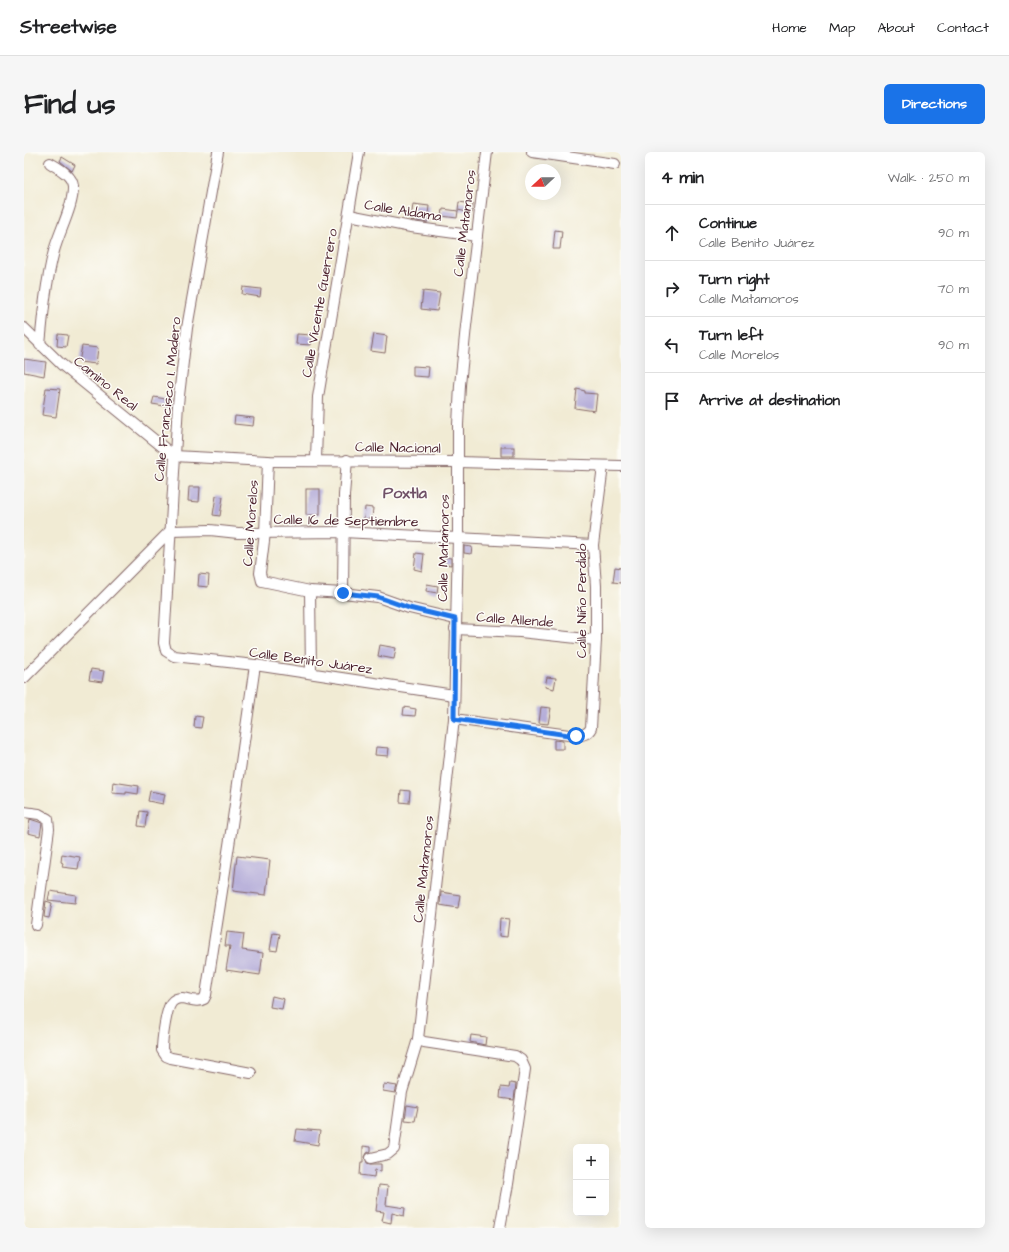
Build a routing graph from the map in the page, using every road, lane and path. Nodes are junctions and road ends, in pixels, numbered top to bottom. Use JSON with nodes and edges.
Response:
{"nodes":[{"id":1,"x":218,"y":152,"type":"edge"},
{"id":2,"x":359,"y":152,"type":"edge"},
{"id":3,"x":487,"y":152,"type":"edge"},
{"id":4,"x":532,"y":152,"type":"edge"},
{"id":5,"x":50,"y":162,"type":"dead end"},
{"id":6,"x":615,"y":164,"type":"dead end"},
{"id":7,"x":349,"y":216,"type":"junction"},
{"id":8,"x":477,"y":236,"type":"junction"},
{"id":9,"x":24,"y":328,"type":"edge"},
{"id":10,"x":40,"y":345,"type":"junction"},
{"id":11,"x":174,"y":456,"type":"junction"},
{"id":12,"x":268,"y":460,"type":"junction"},
{"id":13,"x":316,"y":460,"type":"junction"},
{"id":14,"x":347,"y":460,"type":"junction"},
{"id":15,"x":458,"y":462,"type":"junction"},
{"id":16,"x":603,"y":466,"type":"junction"},
{"id":17,"x":621,"y":466,"type":"edge"},
{"id":18,"x":170,"y":531,"type":"junction"},
{"id":19,"x":265,"y":532,"type":"junction"},
{"id":20,"x":344,"y":532,"type":"junction"},
{"id":21,"x":458,"y":538,"type":"junction"},
{"id":22,"x":593,"y":545,"type":"junction"},
{"id":23,"x":310,"y":591,"type":"junction"},
{"id":24,"x":343,"y":593,"type":"junction"},
{"id":25,"x":455,"y":624,"type":"junction"},
{"id":26,"x":596,"y":640,"type":"junction"},
{"id":27,"x":166,"y":651,"type":"joint"},
{"id":28,"x":255,"y":665,"type":"junction"},
{"id":29,"x":311,"y":673,"type":"junction"},
{"id":30,"x":24,"y":678,"type":"edge"},
{"id":31,"x":454,"y":695,"type":"junction"},
{"id":32,"x":454,"y":719,"type":"junction"},
{"id":33,"x":24,"y":812,"type":"edge"},
{"id":34,"x":36,"y":925,"type":"dead end"},
{"id":35,"x":418,"y":1039,"type":"junction"},
{"id":36,"x":251,"y":1073,"type":"dead end"},
{"id":37,"x":371,"y":1158,"type":"dead end"},
{"id":38,"x":500,"y":1228,"type":"edge"}],
"edges":[{"from":1,"to":11,"type":"street","name":"Calle Francisco I. Madero"},
{"from":2,"to":7,"type":"street","name":"Calle Vicente Guerrero"},
{"from":3,"to":8,"type":"street","name":"Calle Matamoros"},
{"from":4,"to":6,"type":"street"},
{"from":5,"to":10,"type":"street"},
{"from":7,"to":8,"type":"street","name":"Calle Aldama"},
{"from":7,"to":13,"type":"street","name":"Calle Vicente Guerrero"},
{"from":8,"to":15,"type":"street","name":"Calle Matamoros"},
{"from":9,"to":10,"type":"street","name":"Camino Real"},
{"from":10,"to":11,"type":"street","name":"Camino Real"},
{"from":11,"to":12,"type":"street","name":"Calle Nacional"},
{"from":11,"to":18,"type":"street","name":"Calle Francisco I. Madero"},
{"from":12,"to":13,"type":"street","name":"Calle Nacional"},
{"from":12,"to":19,"type":"street","name":"Calle Morelos"},
{"from":13,"to":14,"type":"street","name":"Calle Nacional"},
{"from":14,"to":15,"type":"street","name":"Calle Nacional"},
{"from":14,"to":20,"type":"street"},
{"from":15,"to":16,"type":"street","name":"Calle Nacional"},
{"from":15,"to":21,"type":"street","name":"Calle Matamoros"},
{"from":16,"to":17,"type":"street","name":"Calle Nacional"},
{"from":16,"to":22,"type":"street","name":"Calle Niño Perdido"},
{"from":18,"to":19,"type":"street","name":"Calle 16 de Septiembre"},
{"from":18,"to":27,"type":"street","name":"Calle Francisco I. Madero"},
{"from":18,"to":30,"type":"street"},
{"from":19,"to":20,"type":"street","name":"Calle 16 de Septiembre"},
{"from":19,"to":23,"type":"street","name":"Calle Morelos"},
{"from":20,"to":21,"type":"street","name":"Calle 16 de Septiembre"},
{"from":20,"to":24,"type":"street"},
{"from":21,"to":22,"type":"street","name":"Calle 16 de Septiembre"},
{"from":21,"to":25,"type":"street","name":"Calle Matamoros"},
{"from":22,"to":26,"type":"street","name":"Calle Niño Perdido"},
{"from":23,"to":24,"type":"street","name":"Calle Morelos"},
{"from":23,"to":29,"type":"street"},
{"from":24,"to":25,"type":"street","name":"Calle Morelos"},
{"from":25,"to":26,"type":"street","name":"Calle Allende"},
{"from":25,"to":31,"type":"street","name":"Calle Matamoros"},
{"from":26,"to":32,"type":"street","name":"Calle Niño Perdido"},
{"from":27,"to":28,"type":"street","name":"Calle Benito Juárez"},
{"from":28,"to":29,"type":"street","name":"Calle Benito Juárez"},
{"from":28,"to":36,"type":"street"},
{"from":29,"to":31,"type":"street","name":"Calle Benito Juárez"},
{"from":31,"to":32,"type":"street","name":"Calle Matamoros"},
{"from":32,"to":35,"type":"street","name":"Calle Matamoros"},
{"from":33,"to":34,"type":"street"},
{"from":35,"to":37,"type":"street","name":"Calle Matamoros"},
{"from":35,"to":38,"type":"street"}]}
